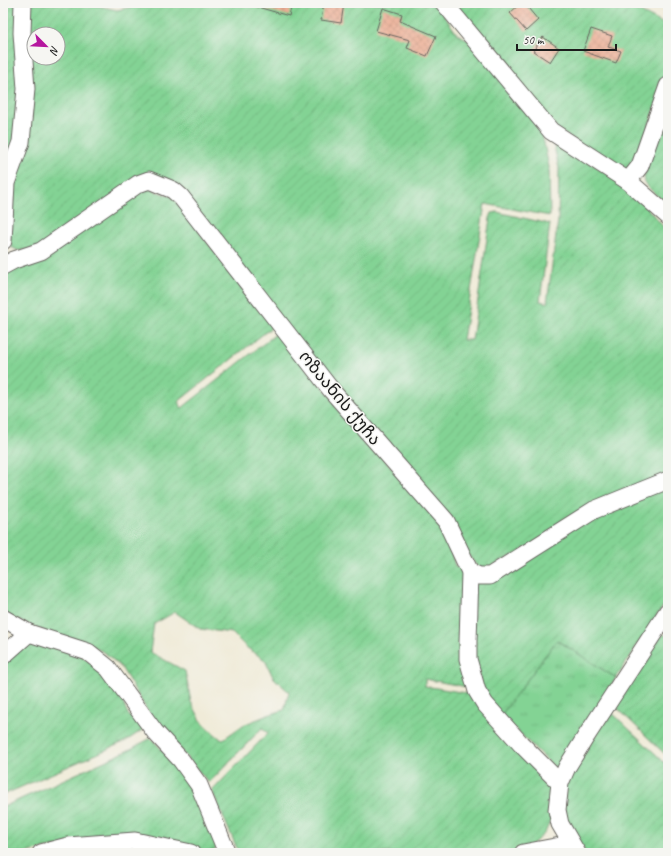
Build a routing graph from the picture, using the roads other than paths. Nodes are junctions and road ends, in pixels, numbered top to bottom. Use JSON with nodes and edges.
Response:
{"nodes":[{"id":1,"x":23,"y":3,"type":"edge"},
{"id":2,"x":444,"y":3,"type":"edge"},
{"id":3,"x":668,"y":86,"type":"edge"},
{"id":4,"x":628,"y":181,"type":"junction"},
{"id":5,"x":668,"y":216,"type":"edge"},
{"id":6,"x":3,"y":240,"type":"edge"},
{"id":7,"x":3,"y":266,"type":"edge"},
{"id":8,"x":668,"y":480,"type":"edge"},
{"id":9,"x":470,"y":572,"type":"junction"},
{"id":10,"x":668,"y":611,"type":"edge"},
{"id":11,"x":3,"y":618,"type":"edge"},
{"id":12,"x":29,"y":633,"type":"junction"},
{"id":13,"x":3,"y":656,"type":"edge"},
{"id":14,"x":560,"y":783,"type":"junction"},
{"id":15,"x":574,"y":849,"type":"edge"},
{"id":16,"x":41,"y":853,"type":"edge"},
{"id":17,"x":191,"y":853,"type":"edge"},
{"id":18,"x":227,"y":853,"type":"edge"},
{"id":19,"x":523,"y":853,"type":"edge"}],
"edges":[{"from":1,"to":6,"type":"street"},
{"from":2,"to":4,"type":"street"},
{"from":3,"to":4,"type":"street"},
{"from":4,"to":5,"type":"street"},
{"from":7,"to":9,"type":"street","name":"ოზაანის ქუჩა"},
{"from":8,"to":9,"type":"street"},
{"from":9,"to":14,"type":"street","name":"ოზაანის ქუჩა"},
{"from":10,"to":14,"type":"street"},
{"from":11,"to":12,"type":"street"},
{"from":12,"to":13,"type":"street"},
{"from":12,"to":18,"type":"street"},
{"from":14,"to":15,"type":"street"},
{"from":15,"to":19,"type":"street"},
{"from":16,"to":17,"type":"street"}]}
